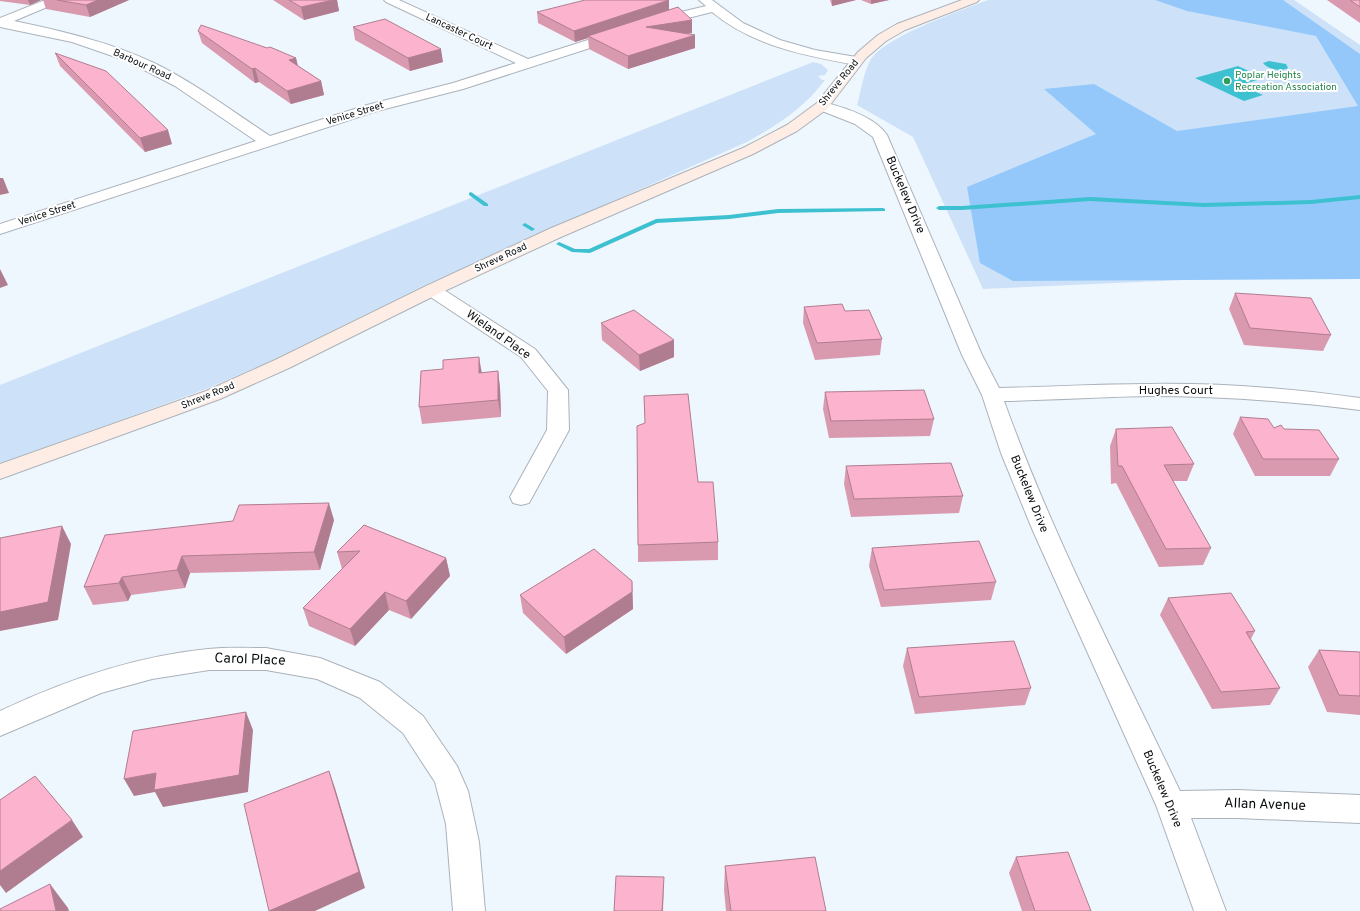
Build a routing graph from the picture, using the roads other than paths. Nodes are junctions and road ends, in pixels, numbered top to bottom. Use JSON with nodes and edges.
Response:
{"nodes":[{"id":1,"x":55,"y":0,"type":"edge"},
{"id":2,"x":390,"y":0,"type":"edge"},
{"id":3,"x":968,"y":1,"type":"edge"},
{"id":4,"x":709,"y":4,"type":"edge"},
{"id":5,"x":0,"y":22,"type":"edge"},
{"id":6,"x":644,"y":26,"type":"edge"},
{"id":7,"x":629,"y":31,"type":"edge"},
{"id":8,"x":857,"y":61,"type":"junction"},
{"id":9,"x":528,"y":64,"type":"junction"},
{"id":10,"x":822,"y":106,"type":"junction"},
{"id":11,"x":268,"y":142,"type":"junction"},
{"id":12,"x":0,"y":229,"type":"edge"},
{"id":13,"x":432,"y":290,"type":"junction"},
{"id":14,"x":992,"y":395,"type":"junction"},
{"id":15,"x":1360,"y":404,"type":"edge"},
{"id":16,"x":0,"y":472,"type":"edge"},
{"id":17,"x":521,"y":497,"type":"dead end"},
{"id":18,"x":0,"y":724,"type":"edge"},
{"id":19,"x":1170,"y":805,"type":"junction"},
{"id":20,"x":1360,"y":809,"type":"edge"},
{"id":21,"x":469,"y":911,"type":"edge"},
{"id":22,"x":1210,"y":911,"type":"edge"}],
"edges":[{"from":1,"to":5,"type":"street"},
{"from":2,"to":9,"type":"street","name":"Lancaster Court"},
{"from":3,"to":8,"type":"main road","name":"Shreve Road"},
{"from":4,"to":6,"type":"street"},
{"from":4,"to":8,"type":"street"},
{"from":5,"to":11,"type":"street","name":"Barbour Road"},
{"from":7,"to":9,"type":"street","name":"Venice Street"},
{"from":8,"to":10,"type":"main road","name":"Shreve Road"},
{"from":9,"to":11,"type":"street","name":"Venice Street"},
{"from":10,"to":13,"type":"main road","name":"Shreve Road"},
{"from":10,"to":14,"type":"street","name":"Buckelew Drive"},
{"from":11,"to":12,"type":"street","name":"Venice Street"},
{"from":13,"to":16,"type":"main road","name":"Shreve Road"},
{"from":13,"to":17,"type":"street","name":"Wieland Place"},
{"from":14,"to":15,"type":"street","name":"Hughes Court"},
{"from":14,"to":19,"type":"street","name":"Buckelew Drive"},
{"from":18,"to":21,"type":"street","name":"Carol Place"},
{"from":19,"to":20,"type":"street","name":"Allan Avenue"},
{"from":19,"to":22,"type":"street","name":"Buckelew Drive"}]}
